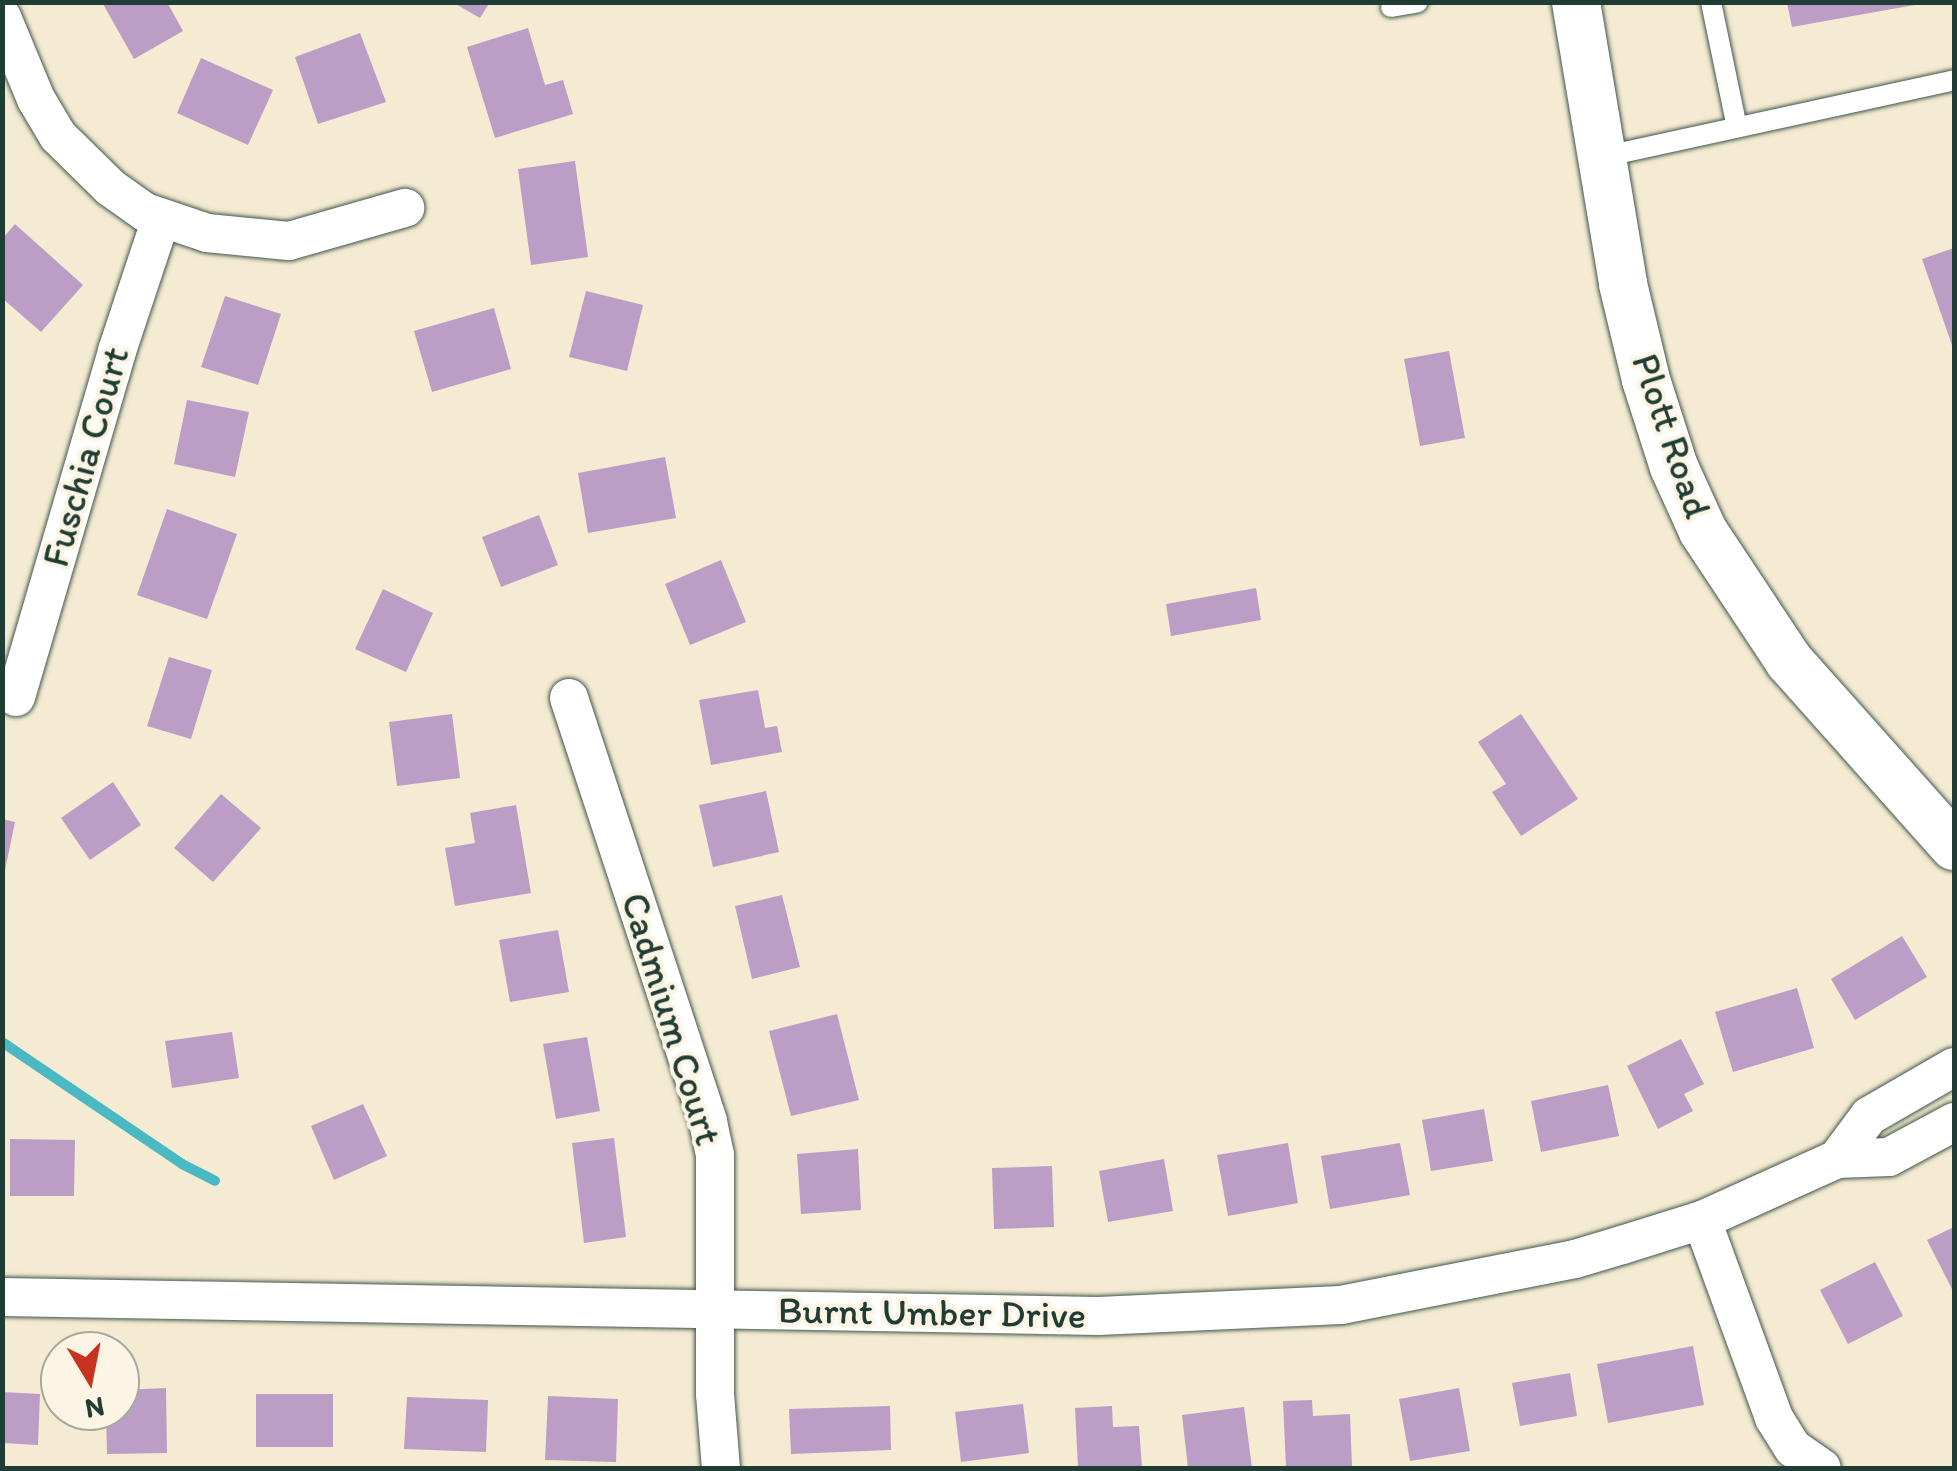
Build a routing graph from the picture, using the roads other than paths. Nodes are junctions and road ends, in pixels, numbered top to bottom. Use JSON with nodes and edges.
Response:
{"nodes":[{"id":1,"x":1418,"y":2,"type":"edge"},
{"id":2,"x":1576,"y":2,"type":"edge"},
{"id":3,"x":1711,"y":2,"type":"edge"},
{"id":4,"x":1392,"y":7,"type":"dead end"},
{"id":5,"x":2,"y":17,"type":"edge"},
{"id":6,"x":1954,"y":80,"type":"edge"},
{"id":7,"x":1737,"y":128,"type":"junction"},
{"id":8,"x":1602,"y":157,"type":"junction"},
{"id":9,"x":406,"y":208,"type":"dead end"},
{"id":10,"x":161,"y":220,"type":"junction"},
{"id":11,"x":16,"y":696,"type":"dead end"},
{"id":12,"x":569,"y":698,"type":"dead end"},
{"id":13,"x":1954,"y":846,"type":"edge"},
{"id":14,"x":1954,"y":1067,"type":"edge"},
{"id":15,"x":1954,"y":1122,"type":"edge"},
{"id":16,"x":1838,"y":1160,"type":"junction"},
{"id":17,"x":1702,"y":1220,"type":"junction"},
{"id":18,"x":2,"y":1297,"type":"edge"},
{"id":19,"x":716,"y":1309,"type":"junction"},
{"id":20,"x":721,"y":1468,"type":"edge"},
{"id":21,"x":1822,"y":1468,"type":"edge"}],
"edges":[{"from":1,"to":4,"type":"lane"},
{"from":2,"to":8,"type":"street","name":"Plott Road"},
{"from":3,"to":7,"type":"lane"},
{"from":5,"to":10,"type":"street"},
{"from":6,"to":7,"type":"lane"},
{"from":7,"to":8,"type":"lane"},
{"from":8,"to":13,"type":"street","name":"Plott Road"},
{"from":9,"to":10,"type":"street"},
{"from":10,"to":11,"type":"street","name":"Fuschia Court"},
{"from":12,"to":19,"type":"street","name":"Cadmium Court"},
{"from":14,"to":16,"type":"street"},
{"from":15,"to":16,"type":"street","name":"Burnt Umber Drive"},
{"from":16,"to":17,"type":"street","name":"Burnt Umber Drive"},
{"from":17,"to":19,"type":"street","name":"Burnt Umber Drive"},
{"from":17,"to":21,"type":"street"},
{"from":18,"to":19,"type":"street","name":"Burnt Umber Drive"},
{"from":19,"to":20,"type":"street","name":"Cadmium Court"}]}
